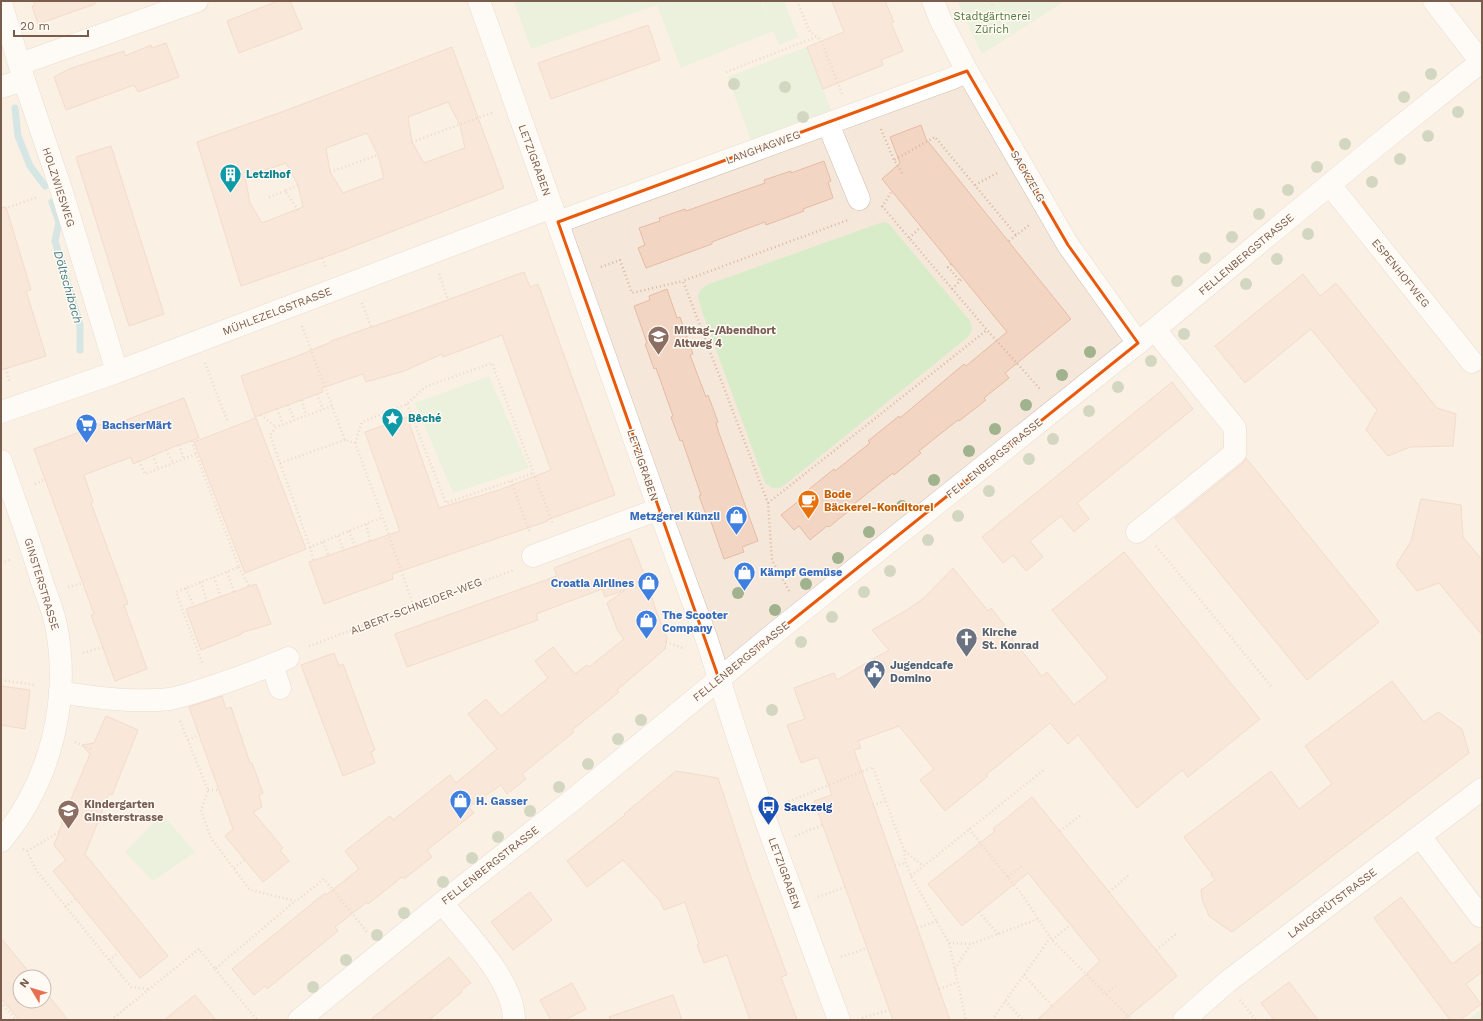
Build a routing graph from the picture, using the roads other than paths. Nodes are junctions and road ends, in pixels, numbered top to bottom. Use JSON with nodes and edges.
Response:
{"nodes":[{"id":1,"x":197,"y":1,"type":"edge"},
{"id":2,"x":479,"y":1,"type":"edge"},
{"id":3,"x":933,"y":1,"type":"edge"},
{"id":4,"x":1434,"y":1,"type":"edge"},
{"id":5,"x":1,"y":3,"type":"edge"},
{"id":6,"x":1482,"y":61,"type":"edge"},
{"id":7,"x":967,"y":71,"type":"junction"},
{"id":8,"x":22,"y":72,"type":"junction"},
{"id":9,"x":1,"y":87,"type":"edge"},
{"id":10,"x":828,"y":124,"type":"junction"},
{"id":11,"x":1330,"y":185,"type":"junction"},
{"id":12,"x":862,"y":209,"type":"road end"},
{"id":13,"x":555,"y":215,"type":"junction"},
{"id":14,"x":1147,"y":336,"type":"junction"},
{"id":15,"x":1472,"y":362,"type":"dead end"},
{"id":16,"x":117,"y":372,"type":"junction"},
{"id":17,"x":1,"y":412,"type":"edge"},
{"id":18,"x":1,"y":461,"type":"edge"},
{"id":19,"x":659,"y":509,"type":"junction"},
{"id":20,"x":1139,"y":530,"type":"road end"},
{"id":21,"x":530,"y":559,"type":"road end"},
{"id":22,"x":719,"y":679,"type":"junction"},
{"id":23,"x":280,"y":688,"type":"dead end"},
{"id":24,"x":60,"y":692,"type":"junction"},
{"id":25,"x":1482,"y":789,"type":"edge"},
{"id":26,"x":1420,"y":836,"type":"junction"},
{"id":27,"x":11,"y":845,"type":"edge"},
{"id":28,"x":442,"y":903,"type":"junction"},
{"id":29,"x":1480,"y":916,"type":"dead end"},
{"id":30,"x":299,"y":1020,"type":"edge"},
{"id":31,"x":514,"y":1020,"type":"edge"},
{"id":32,"x":849,"y":1020,"type":"edge"},
{"id":33,"x":1184,"y":1020,"type":"edge"}],
"edges":[{"from":1,"to":8,"type":"street"},
{"from":2,"to":13,"type":"street","name":"LETZIGRABEN"},
{"from":3,"to":7,"type":"street","name":"SACKZELG"},
{"from":4,"to":6,"type":"street"},
{"from":5,"to":8,"type":"street","name":"HOLZWIESWEG"},
{"from":6,"to":11,"type":"street","name":"FELLENBERGSTRASSE"},
{"from":7,"to":10,"type":"street","name":"LANGHAGWEG"},
{"from":7,"to":14,"type":"street","name":"SACKZELG"},
{"from":8,"to":9,"type":"street"},
{"from":8,"to":16,"type":"street","name":"HOLZWIESWEG"},
{"from":10,"to":12,"type":"street"},
{"from":10,"to":13,"type":"street","name":"LANGHAGWEG"},
{"from":11,"to":14,"type":"street","name":"FELLENBERGSTRASSE"},
{"from":11,"to":15,"type":"street","name":"ESPENHOFWEG"},
{"from":13,"to":16,"type":"street","name":"MÜHLEZELGSTRASSE"},
{"from":13,"to":19,"type":"street","name":"LETZIGRABEN"},
{"from":14,"to":20,"type":"street","name":"SACKZELG"},
{"from":14,"to":22,"type":"street","name":"FELLENBERGSTRASSE"},
{"from":16,"to":17,"type":"street","name":"MÜHLEZELGSTRASSE"},
{"from":18,"to":24,"type":"street","name":"GINSTERSTRASSE"},
{"from":19,"to":21,"type":"street"},
{"from":19,"to":22,"type":"street","name":"LETZIGRABEN"},
{"from":22,"to":28,"type":"street","name":"FELLENBERGSTRASSE"},
{"from":22,"to":32,"type":"street","name":"LETZIGRABEN"},
{"from":23,"to":24,"type":"street"},
{"from":24,"to":27,"type":"street","name":"GINSTERSTRASSE"},
{"from":25,"to":26,"type":"street","name":"LANGGRÜTSTRASSE"},
{"from":26,"to":29,"type":"street"},
{"from":26,"to":33,"type":"street","name":"LANGGRÜTSTRASSE"},
{"from":28,"to":30,"type":"street","name":"FELLENBERGSTRASSE"},
{"from":28,"to":31,"type":"street"}]}
